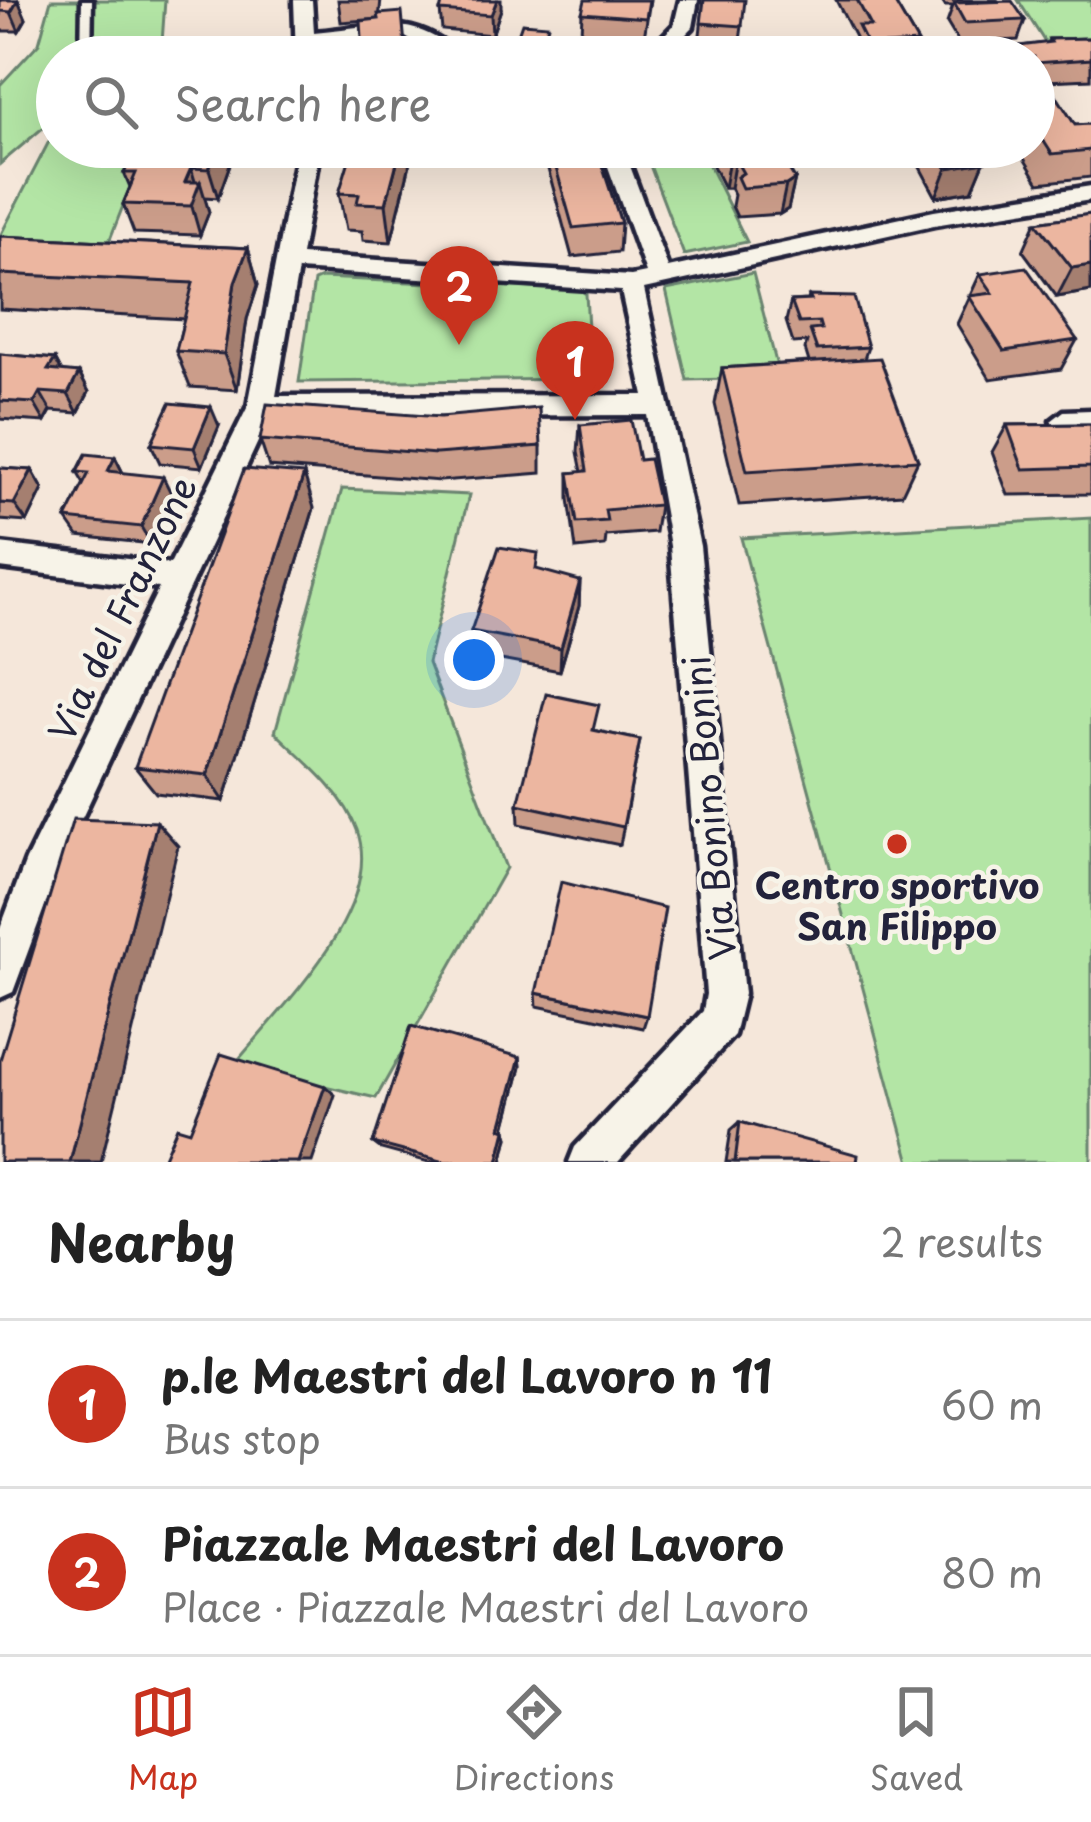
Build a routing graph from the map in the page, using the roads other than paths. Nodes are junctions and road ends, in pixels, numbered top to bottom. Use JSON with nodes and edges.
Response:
{"nodes":[{"id":1,"x":87,"y":0,"type":"edge"},
{"id":2,"x":303,"y":0,"type":"edge"},
{"id":3,"x":688,"y":0,"type":"edge"},
{"id":4,"x":86,"y":36,"type":"edge"},
{"id":5,"x":304,"y":36,"type":"edge"},
{"id":6,"x":371,"y":36,"type":"edge"},
{"id":7,"x":423,"y":36,"type":"edge"},
{"id":8,"x":674,"y":36,"type":"edge"},
{"id":9,"x":306,"y":168,"type":"edge"},
{"id":10,"x":620,"y":168,"type":"edge"},
{"id":11,"x":1091,"y":193,"type":"edge"},
{"id":12,"x":291,"y":262,"type":"junction"},
{"id":13,"x":661,"y":281,"type":"junction"},
{"id":14,"x":632,"y":284,"type":"junction"},
{"id":15,"x":659,"y":405,"type":"junction"},
{"id":16,"x":261,"y":406,"type":"junction"},
{"id":17,"x":0,"y":556,"type":"edge"},
{"id":18,"x":180,"y":578,"type":"junction"},
{"id":19,"x":0,"y":979,"type":"edge"},
{"id":20,"x":590,"y":1162,"type":"edge"}],
"edges":[{"from":1,"to":4,"type":"lane"},
{"from":2,"to":5,"type":"street"},
{"from":3,"to":8,"type":"street"},
{"from":6,"to":7,"type":"street"},
{"from":9,"to":12,"type":"street"},
{"from":10,"to":13,"type":"street"},
{"from":11,"to":13,"type":"street"},
{"from":12,"to":14,"type":"street"},
{"from":12,"to":16,"type":"street","name":"Via del Franzone"},
{"from":13,"to":14,"type":"street"},
{"from":14,"to":15,"type":"street","name":"Via Bonino Bonini"},
{"from":15,"to":16,"type":"street"},
{"from":15,"to":20,"type":"street","name":"Via Bonino Bonini"},
{"from":16,"to":18,"type":"street","name":"Via del Franzone"},
{"from":17,"to":18,"type":"street"},
{"from":18,"to":19,"type":"street","name":"Via del Franzone"}]}
